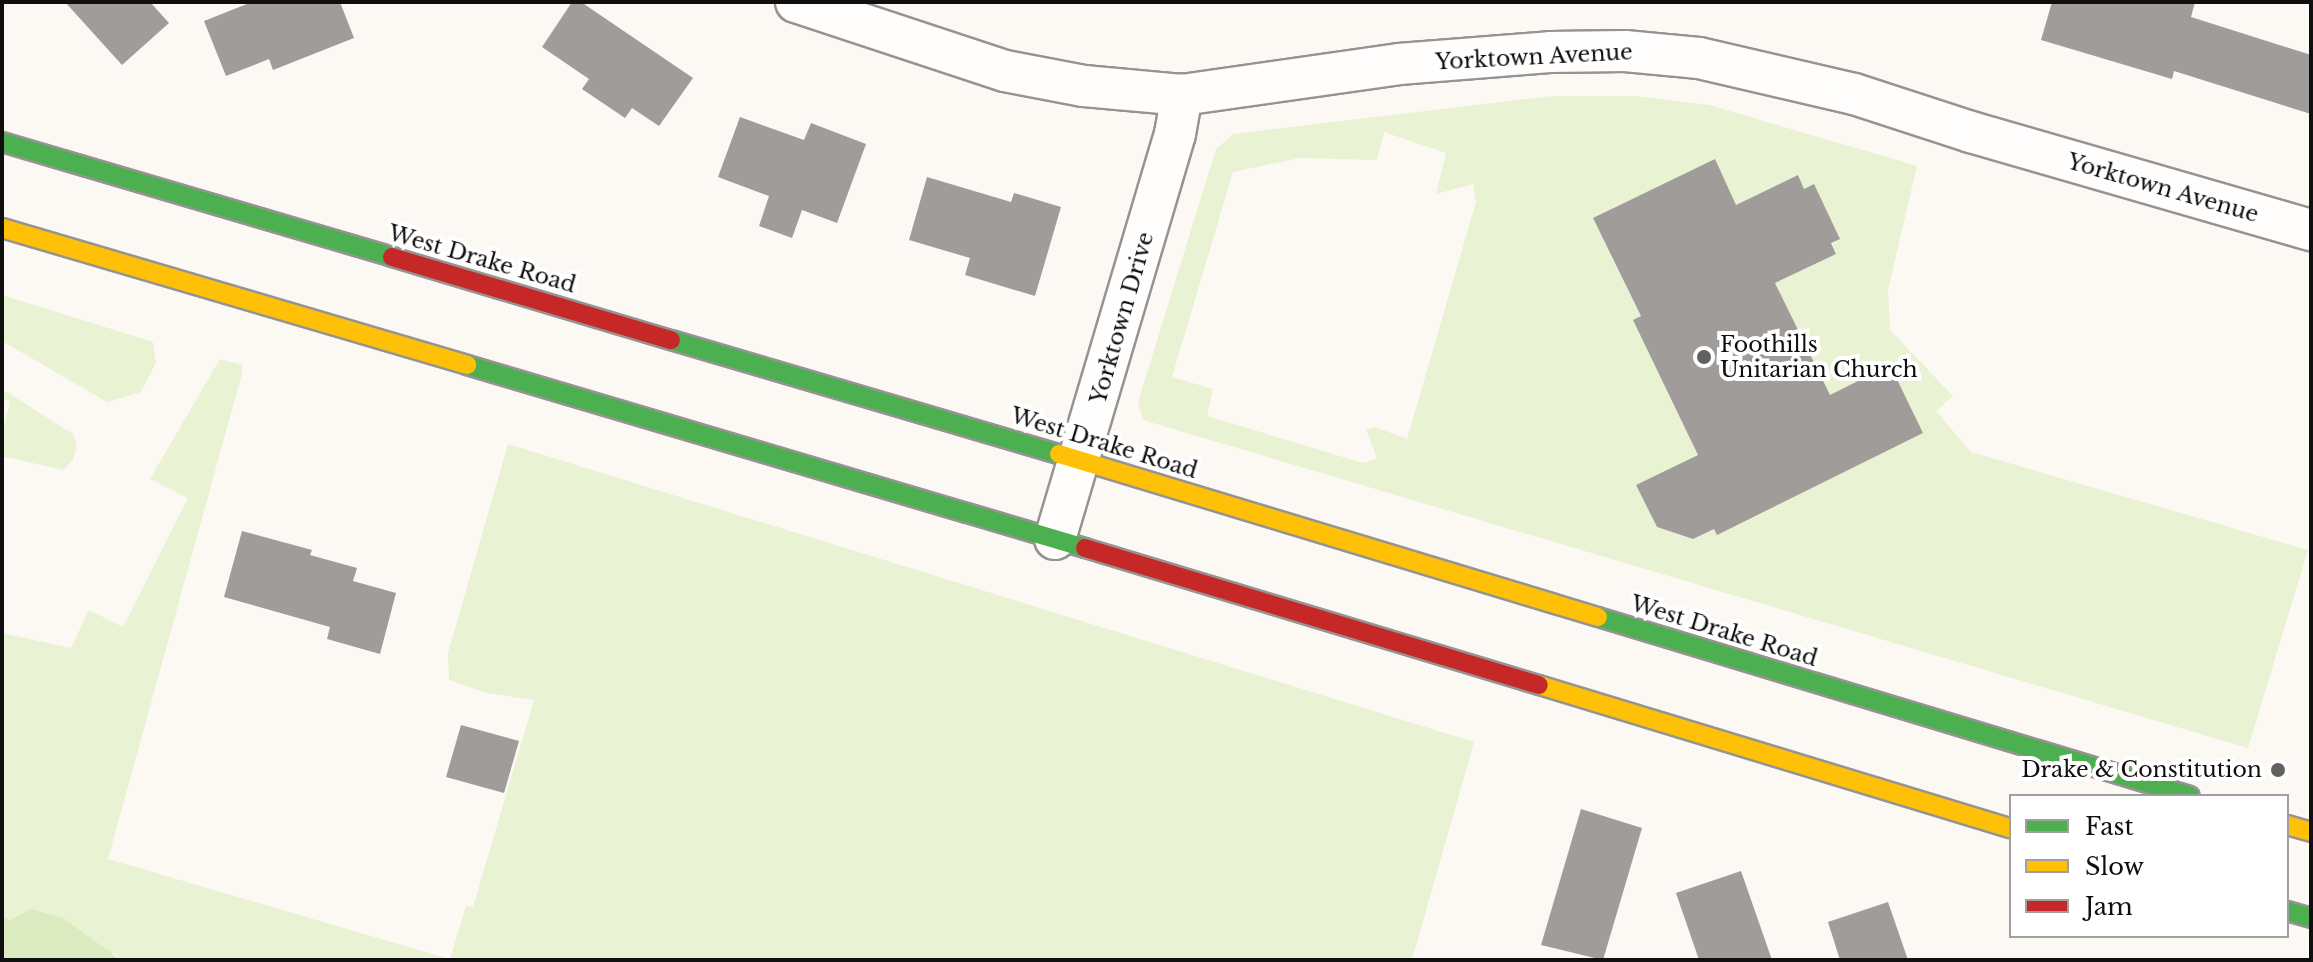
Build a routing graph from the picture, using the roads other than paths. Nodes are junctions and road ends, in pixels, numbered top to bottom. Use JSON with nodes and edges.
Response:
{"nodes":[{"id":1,"x":796,"y":2,"type":"edge"},
{"id":2,"x":1182,"y":95,"type":"junction"},
{"id":3,"x":2,"y":142,"type":"edge"},
{"id":4,"x":2,"y":228,"type":"edge"},
{"id":5,"x":2311,"y":230,"type":"edge"},
{"id":6,"x":1079,"y":460,"type":"junction"},
{"id":7,"x":1055,"y":539,"type":"junction"},
{"id":8,"x":2183,"y":794,"type":"edge"},
{"id":9,"x":2289,"y":826,"type":"edge"},
{"id":10,"x":2009,"y":827,"type":"edge"},
{"id":11,"x":2311,"y":832,"type":"edge"},
{"id":12,"x":2289,"y":912,"type":"edge"},
{"id":13,"x":2311,"y":918,"type":"edge"}],
"edges":[{"from":1,"to":2,"type":"street","name":"Yorktown Avenue"},
{"from":2,"to":5,"type":"street","name":"Yorktown Avenue"},
{"from":2,"to":6,"type":"street","name":"Yorktown Drive"},
{"from":3,"to":6,"type":"main road","name":"West Drake Road"},
{"from":4,"to":7,"type":"main road"},
{"from":6,"to":7,"type":"street","name":"Yorktown Drive"},
{"from":6,"to":8,"type":"main road","name":"West Drake Road"},
{"from":7,"to":10,"type":"main road"},
{"from":9,"to":11,"type":"main road"},
{"from":12,"to":13,"type":"main road"}]}
